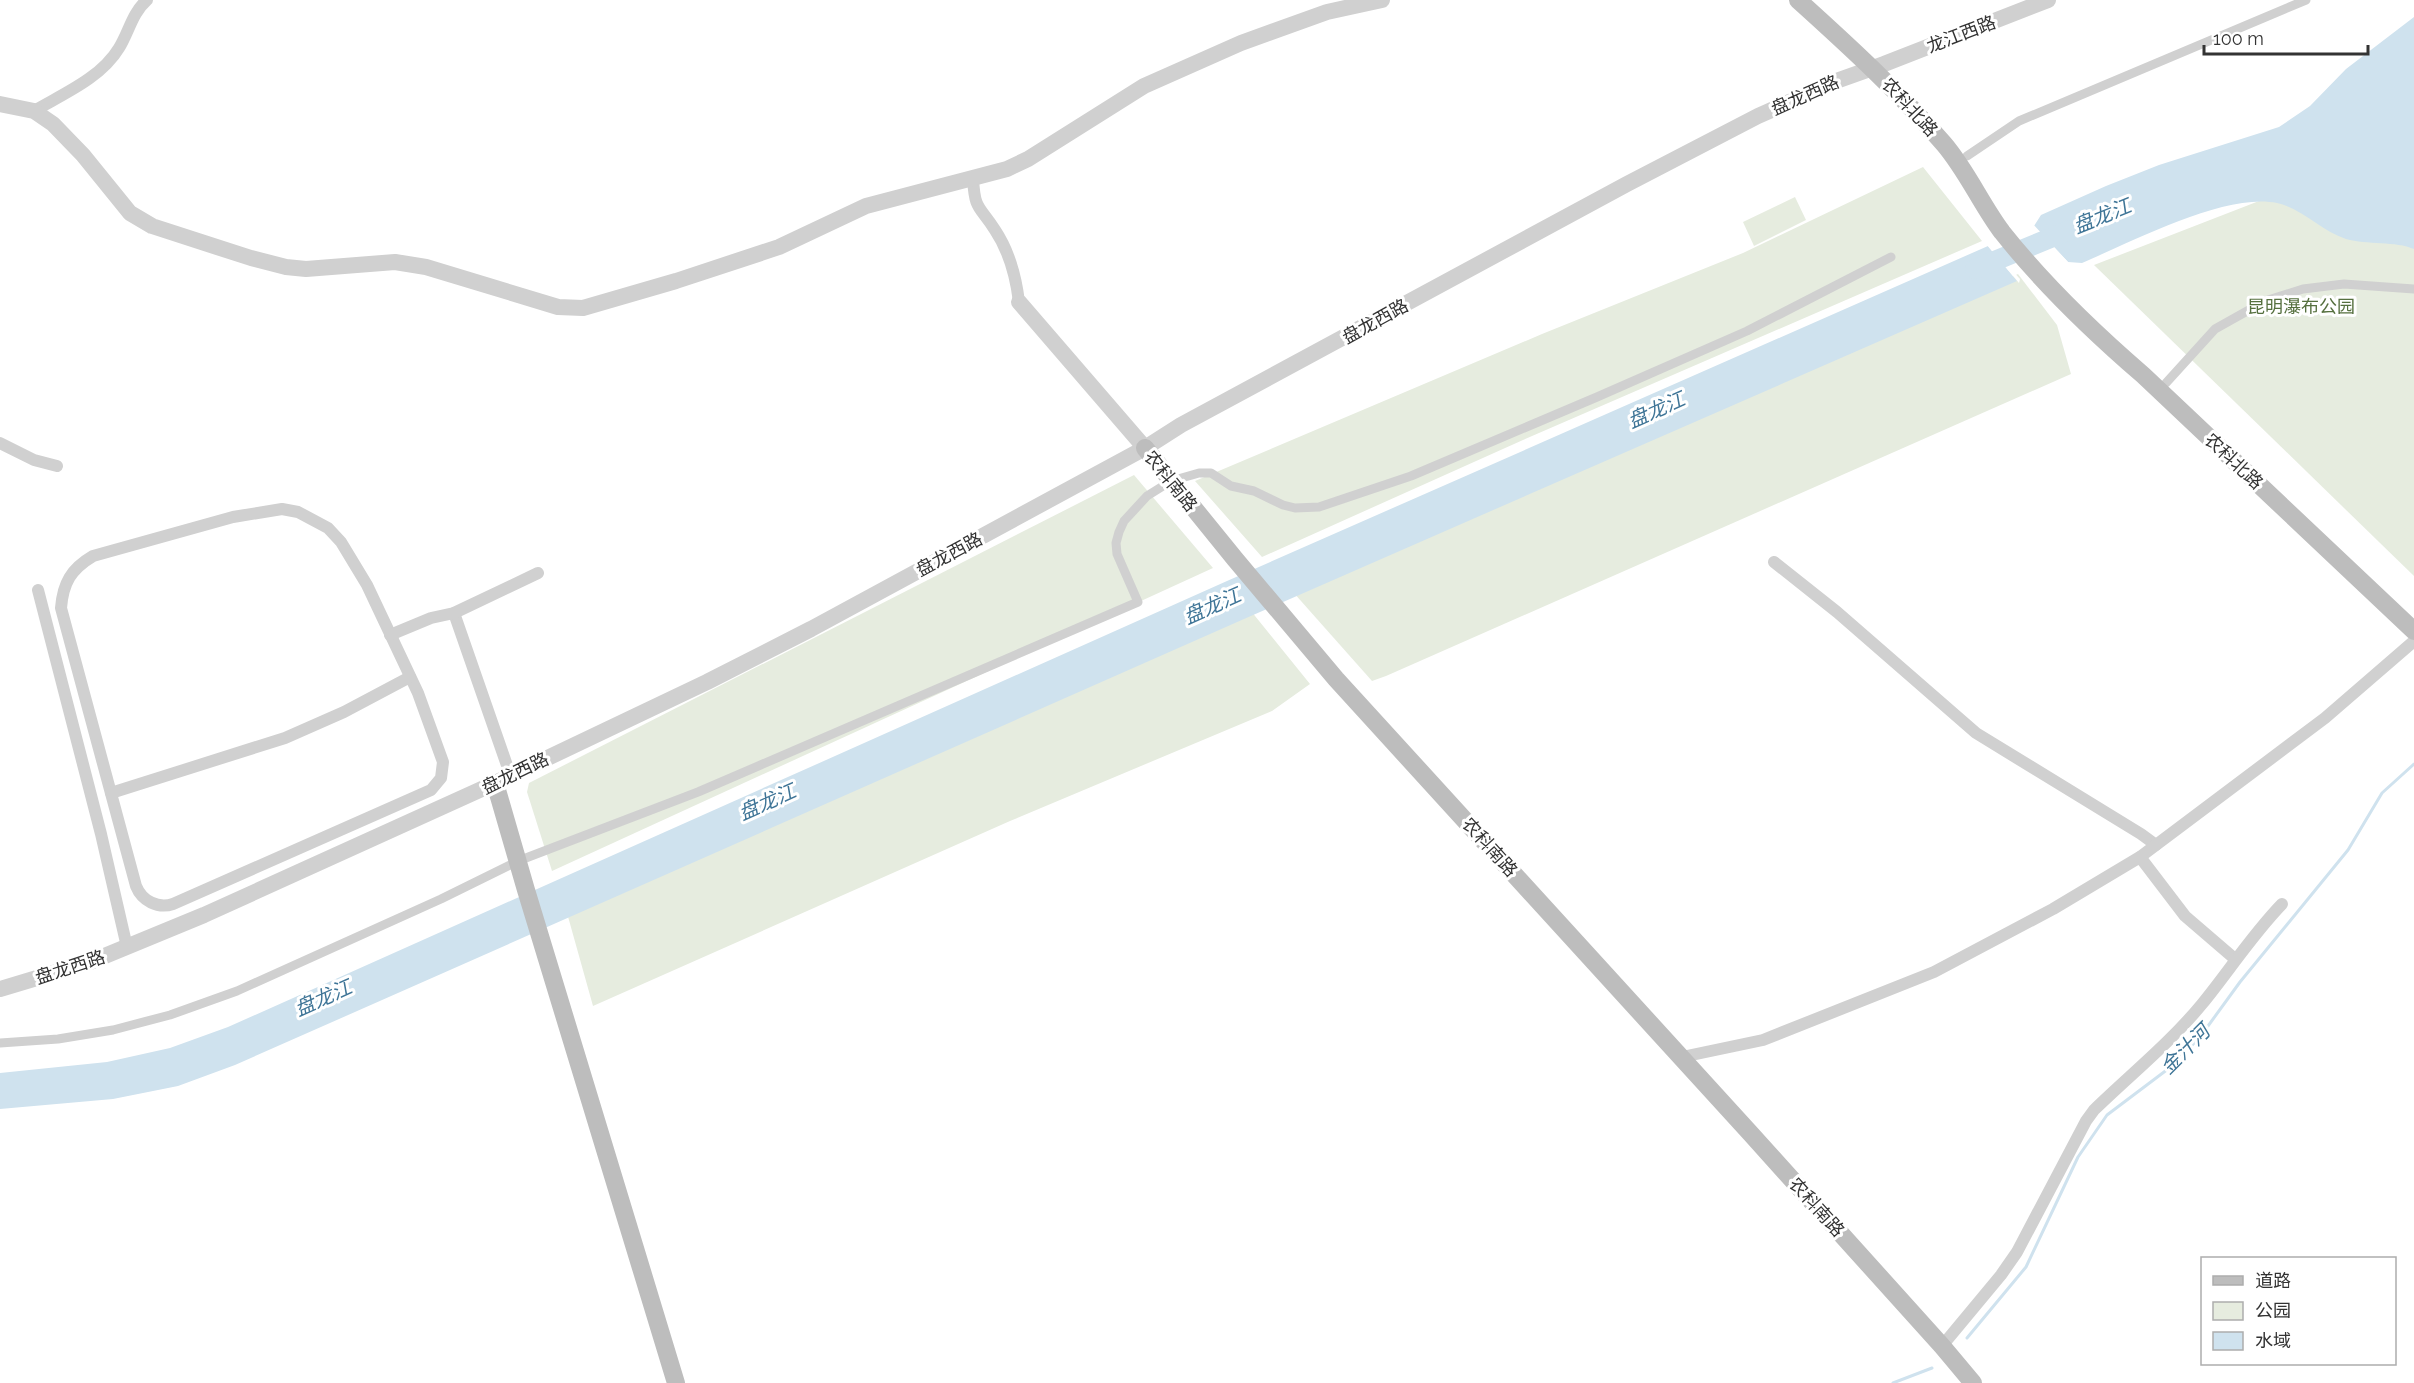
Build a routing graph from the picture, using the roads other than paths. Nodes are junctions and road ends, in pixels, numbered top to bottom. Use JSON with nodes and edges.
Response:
{"nodes":[{"id":1,"x":147,"y":0,"type":"edge"},
{"id":2,"x":1382,"y":0,"type":"edge"},
{"id":3,"x":1798,"y":0,"type":"edge"},
{"id":4,"x":1814,"y":0,"type":"edge"},
{"id":5,"x":2048,"y":0,"type":"edge"},
{"id":6,"x":2306,"y":0,"type":"edge"},
{"id":7,"x":1879,"y":66,"type":"junction"},
{"id":8,"x":0,"y":104,"type":"edge"},
{"id":9,"x":34,"y":111,"type":"junction"},
{"id":10,"x":1966,"y":156,"type":"junction"},
{"id":11,"x":973,"y":179,"type":"junction"},
{"id":12,"x":2006,"y":227,"type":"junction"},
{"id":13,"x":1891,"y":257,"type":"dead end"},
{"id":14,"x":2057,"y":288,"type":"junction"},
{"id":15,"x":2414,"y":289,"type":"edge"},
{"id":16,"x":1019,"y":302,"type":"joint"},
{"id":17,"x":2166,"y":383,"type":"junction"},
{"id":18,"x":0,"y":443,"type":"edge"},
{"id":19,"x":1145,"y":448,"type":"junction"},
{"id":20,"x":57,"y":466,"type":"dead end"},
{"id":21,"x":1171,"y":480,"type":"junction"},
{"id":22,"x":1774,"y":562,"type":"dead end"},
{"id":23,"x":538,"y":573,"type":"dead end"},
{"id":24,"x":38,"y":590,"type":"dead end"},
{"id":25,"x":454,"y":613,"type":"junction"},
{"id":26,"x":2414,"y":618,"type":"edge"},
{"id":27,"x":2414,"y":631,"type":"edge"},
{"id":28,"x":390,"y":634,"type":"junction"},
{"id":29,"x":2414,"y":640,"type":"edge"},
{"id":30,"x":410,"y":677,"type":"junction"},
{"id":31,"x":503,"y":779,"type":"junction"},
{"id":32,"x":111,"y":793,"type":"junction"},
{"id":33,"x":2156,"y":845,"type":"junction"},
{"id":34,"x":2140,"y":857,"type":"junction"},
{"id":35,"x":518,"y":861,"type":"junction"},
{"id":36,"x":2282,"y":904,"type":"dead end"},
{"id":37,"x":127,"y":947,"type":"junction"},
{"id":38,"x":2235,"y":959,"type":"junction"},
{"id":39,"x":0,"y":989,"type":"edge"},
{"id":40,"x":0,"y":1043,"type":"edge"},
{"id":41,"x":1682,"y":1057,"type":"junction"},
{"id":42,"x":1942,"y":1346,"type":"junction"},
{"id":43,"x":676,"y":1383,"type":"edge"},
{"id":44,"x":1973,"y":1383,"type":"edge"}],
"edges":[{"from":1,"to":9,"type":"street"},
{"from":2,"to":11,"type":"street"},
{"from":3,"to":7,"type":"main road","name":"农科北路"},
{"from":4,"to":7,"type":"main road","name":"农科北路"},
{"from":5,"to":7,"type":"street","name":"龙江西路"},
{"from":6,"to":10,"type":"street"},
{"from":7,"to":10,"type":"main road","name":"农科北路"},
{"from":7,"to":12,"type":"main road","name":"农科北路"},
{"from":7,"to":19,"type":"street","name":"盘龙西路"},
{"from":8,"to":9,"type":"street"},
{"from":9,"to":11,"type":"street"},
{"from":10,"to":12,"type":"main road","name":"农科北路"},
{"from":11,"to":16,"type":"street"},
{"from":12,"to":14,"type":"main road"},
{"from":13,"to":21,"type":"street"},
{"from":14,"to":17,"type":"main road","name":"农科北路"},
{"from":14,"to":27,"type":"main road","name":"农科北路"},
{"from":15,"to":17,"type":"street"},
{"from":16,"to":19,"type":"street","name":"农科南路"},
{"from":17,"to":26,"type":"main road","name":"农科北路"},
{"from":18,"to":20,"type":"street"},
{"from":19,"to":21,"type":"main road","name":"农科南路"},
{"from":19,"to":31,"type":"street","name":"盘龙西路"},
{"from":21,"to":35,"type":"street"},
{"from":21,"to":41,"type":"main road","name":"农科南路"},
{"from":22,"to":33,"type":"street"},
{"from":23,"to":25,"type":"street"},
{"from":24,"to":37,"type":"street"},
{"from":25,"to":28,"type":"street"},
{"from":25,"to":31,"type":"street"},
{"from":28,"to":30,"type":"street"},
{"from":28,"to":32,"type":"street"},
{"from":29,"to":33,"type":"street"},
{"from":30,"to":32,"type":"street"},
{"from":30,"to":32,"type":"street"},
{"from":31,"to":35,"type":"main road"},
{"from":31,"to":37,"type":"street","name":"盘龙西路"},
{"from":33,"to":34,"type":"street"},
{"from":34,"to":38,"type":"street"},
{"from":34,"to":41,"type":"street"},
{"from":35,"to":40,"type":"street"},
{"from":35,"to":43,"type":"main road"},
{"from":36,"to":38,"type":"street"},
{"from":37,"to":39,"type":"street","name":"盘龙西路"},
{"from":38,"to":42,"type":"street"},
{"from":41,"to":42,"type":"main road","name":"农科南路"},
{"from":42,"to":44,"type":"main road","name":"农科南路"}]}
